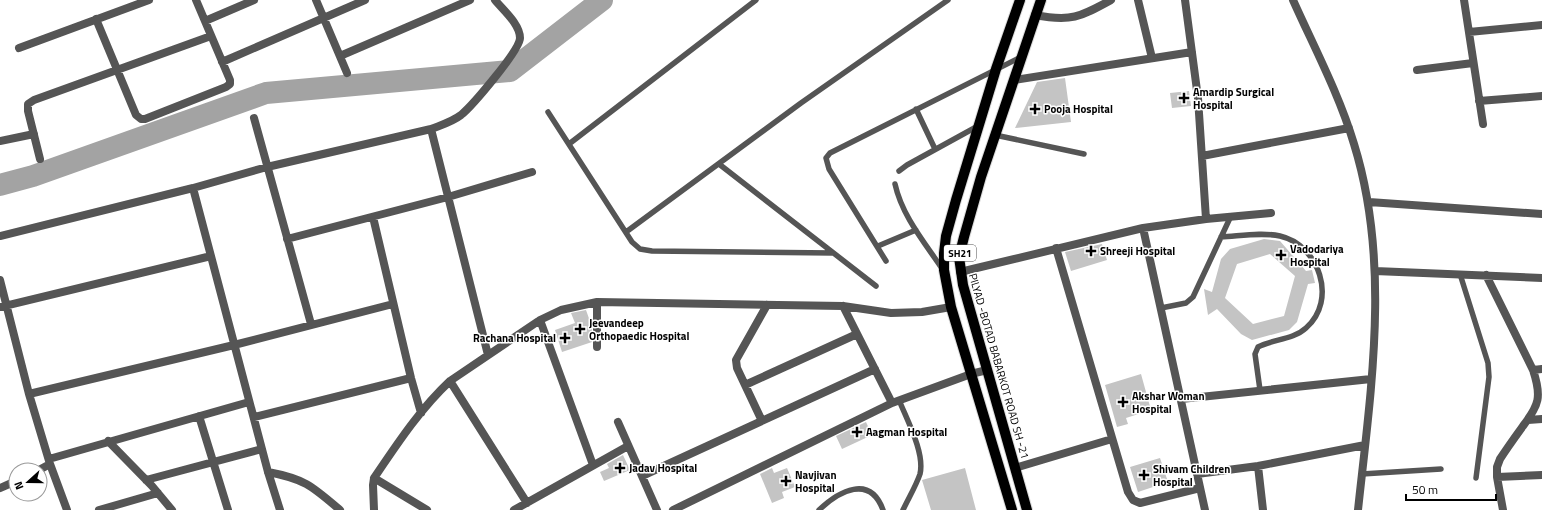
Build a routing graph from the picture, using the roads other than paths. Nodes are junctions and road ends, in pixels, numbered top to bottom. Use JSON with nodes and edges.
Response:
{"nodes":[{"id":1,"x":149,"y":0,"type":"edge"},
{"id":2,"x":196,"y":0,"type":"edge"},
{"id":3,"x":254,"y":0,"type":"edge"},
{"id":4,"x":316,"y":0,"type":"edge"},
{"id":5,"x":365,"y":0,"type":"edge"},
{"id":6,"x":470,"y":0,"type":"edge"},
{"id":7,"x":756,"y":0,"type":"edge"},
{"id":8,"x":948,"y":0,"type":"edge"},
{"id":9,"x":1020,"y":0,"type":"edge"},
{"id":10,"x":1041,"y":0,"type":"edge"},
{"id":11,"x":1111,"y":0,"type":"edge"},
{"id":12,"x":1138,"y":0,"type":"edge"},
{"id":13,"x":1185,"y":0,"type":"edge"},
{"id":14,"x":1293,"y":0,"type":"edge"},
{"id":15,"x":1464,"y":0,"type":"edge"},
{"id":16,"x":499,"y":1,"type":"edge"},
{"id":17,"x":1035,"y":15,"type":"junction"},
{"id":18,"x":324,"y":18,"type":"junction"},
{"id":19,"x":96,"y":19,"type":"junction"},
{"id":20,"x":205,"y":21,"type":"junction"},
{"id":21,"x":1542,"y":24,"type":"edge"},
{"id":22,"x":1469,"y":32,"type":"junction"},
{"id":23,"x":211,"y":36,"type":"junction"},
{"id":24,"x":19,"y":48,"type":"dead end"},
{"id":25,"x":1192,"y":52,"type":"junction"},
{"id":26,"x":340,"y":56,"type":"junction"},
{"id":27,"x":1021,"y":57,"type":"junction"},
{"id":28,"x":1152,"y":58,"type":"junction"},
{"id":29,"x":222,"y":62,"type":"junction"},
{"id":30,"x":1473,"y":63,"type":"junction"},
{"id":31,"x":996,"y":69,"type":"junction"},
{"id":32,"x":117,"y":70,"type":"junction"},
{"id":33,"x":1417,"y":70,"type":"dead end"},
{"id":34,"x":347,"y":73,"type":"dead end"},
{"id":35,"x":1014,"y":80,"type":"junction"},
{"id":36,"x":1542,"y":96,"type":"edge"},
{"id":37,"x":1479,"y":101,"type":"junction"},
{"id":38,"x":916,"y":109,"type":"junction"},
{"id":39,"x":548,"y":112,"type":"dead end"},
{"id":40,"x":254,"y":118,"type":"dead end"},
{"id":41,"x":1482,"y":124,"type":"dead end"},
{"id":42,"x":980,"y":125,"type":"junction"},
{"id":43,"x":1349,"y":128,"type":"junction"},
{"id":44,"x":430,"y":129,"type":"junction"},
{"id":45,"x":34,"y":134,"type":"junction"},
{"id":46,"x":995,"y":135,"type":"junction"},
{"id":47,"x":0,"y":141,"type":"edge"},
{"id":48,"x":569,"y":144,"type":"junction"},
{"id":49,"x":935,"y":149,"type":"junction"},
{"id":50,"x":1084,"y":154,"type":"dead end"},
{"id":51,"x":1202,"y":156,"type":"junction"},
{"id":52,"x":40,"y":159,"type":"dead end"},
{"id":53,"x":719,"y":164,"type":"junction"},
{"id":54,"x":267,"y":167,"type":"junction"},
{"id":55,"x":899,"y":170,"type":"dead end"},
{"id":56,"x":532,"y":172,"type":"dead end"},
{"id":57,"x":895,"y":184,"type":"dead end"},
{"id":58,"x":193,"y":188,"type":"junction"},
{"id":59,"x":448,"y":197,"type":"junction"},
{"id":60,"x":1369,"y":202,"type":"junction"},
{"id":61,"x":1271,"y":213,"type":"dead end"},
{"id":62,"x":1542,"y":214,"type":"edge"},
{"id":63,"x":373,"y":217,"type":"junction"},
{"id":64,"x":1230,"y":218,"type":"junction"},
{"id":65,"x":1206,"y":219,"type":"junction"},
{"id":66,"x":1143,"y":228,"type":"junction"},
{"id":67,"x":916,"y":230,"type":"junction"},
{"id":68,"x":626,"y":232,"type":"junction"},
{"id":69,"x":0,"y":236,"type":"edge"},
{"id":70,"x":1222,"y":237,"type":"junction"},
{"id":71,"x":287,"y":239,"type":"junction"},
{"id":72,"x":878,"y":246,"type":"junction"},
{"id":73,"x":1056,"y":248,"type":"junction"},
{"id":74,"x":833,"y":253,"type":"junction"},
{"id":75,"x":211,"y":256,"type":"junction"},
{"id":76,"x":886,"y":261,"type":"dead end"},
{"id":77,"x":944,"y":270,"type":"junction"},
{"id":78,"x":1375,"y":271,"type":"junction"},
{"id":79,"x":960,"y":272,"type":"junction"},
{"id":80,"x":1460,"y":274,"type":"junction"},
{"id":81,"x":1486,"y":275,"type":"junction"},
{"id":82,"x":1542,"y":278,"type":"edge"},
{"id":83,"x":0,"y":280,"type":"edge"},
{"id":84,"x":876,"y":286,"type":"dead end"},
{"id":85,"x":596,"y":302,"type":"junction"},
{"id":86,"x":393,"y":304,"type":"junction"},
{"id":87,"x":767,"y":305,"type":"junction"},
{"id":88,"x":4,"y":306,"type":"edge"},
{"id":89,"x":843,"y":306,"type":"junction"},
{"id":90,"x":951,"y":307,"type":"junction"},
{"id":91,"x":1161,"y":308,"type":"junction"},
{"id":92,"x":540,"y":320,"type":"junction"},
{"id":93,"x":311,"y":324,"type":"junction"},
{"id":94,"x":857,"y":334,"type":"junction"},
{"id":95,"x":234,"y":345,"type":"junction"},
{"id":96,"x":597,"y":347,"type":"dead end"},
{"id":97,"x":488,"y":356,"type":"junction"},
{"id":98,"x":875,"y":369,"type":"junction"},
{"id":99,"x":1542,"y":369,"type":"edge"},
{"id":100,"x":987,"y":370,"type":"junction"},
{"id":101,"x":1533,"y":370,"type":"junction"},
{"id":102,"x":971,"y":374,"type":"junction"},
{"id":103,"x":411,"y":378,"type":"junction"},
{"id":104,"x":1371,"y":379,"type":"junction"},
{"id":105,"x":450,"y":381,"type":"junction"},
{"id":106,"x":745,"y":385,"type":"junction"},
{"id":107,"x":1260,"y":390,"type":"junction"},
{"id":108,"x":29,"y":394,"type":"junction"},
{"id":109,"x":1181,"y":399,"type":"junction"},
{"id":110,"x":249,"y":402,"type":"junction"},
{"id":111,"x":895,"y":402,"type":"junction"},
{"id":112,"x":421,"y":413,"type":"junction"},
{"id":113,"x":199,"y":416,"type":"junction"},
{"id":114,"x":254,"y":417,"type":"junction"},
{"id":115,"x":1542,"y":419,"type":"edge"},
{"id":116,"x":762,"y":420,"type":"junction"},
{"id":117,"x":1528,"y":420,"type":"junction"},
{"id":118,"x":618,"y":422,"type":"dead end"},
{"id":119,"x":1112,"y":439,"type":"junction"},
{"id":120,"x":108,"y":442,"type":"junction"},
{"id":121,"x":1365,"y":445,"type":"junction"},
{"id":122,"x":628,"y":446,"type":"junction"},
{"id":123,"x":262,"y":450,"type":"junction"},
{"id":124,"x":49,"y":462,"type":"junction"},
{"id":125,"x":214,"y":462,"type":"junction"},
{"id":126,"x":593,"y":465,"type":"junction"},
{"id":127,"x":1258,"y":466,"type":"junction"},
{"id":128,"x":1015,"y":468,"type":"junction"},
{"id":129,"x":1441,"y":469,"type":"dead end"},
{"id":130,"x":268,"y":472,"type":"junction"},
{"id":131,"x":1197,"y":474,"type":"junction"},
{"id":132,"x":1362,"y":474,"type":"junction"},
{"id":133,"x":1542,"y":475,"type":"edge"},
{"id":134,"x":642,"y":476,"type":"junction"},
{"id":135,"x":1497,"y":477,"type":"junction"},
{"id":136,"x":374,"y":478,"type":"junction"},
{"id":137,"x":1476,"y":478,"type":"dead end"},
{"id":138,"x":146,"y":480,"type":"junction"},
{"id":139,"x":1200,"y":488,"type":"junction"},
{"id":140,"x":158,"y":493,"type":"junction"},
{"id":141,"x":526,"y":503,"type":"junction"},
{"id":142,"x":67,"y":510,"type":"edge"},
{"id":143,"x":99,"y":510,"type":"edge"},
{"id":144,"x":172,"y":510,"type":"edge"},
{"id":145,"x":228,"y":510,"type":"edge"},
{"id":146,"x":280,"y":510,"type":"edge"},
{"id":147,"x":340,"y":510,"type":"edge"},
{"id":148,"x":374,"y":510,"type":"edge"},
{"id":149,"x":427,"y":510,"type":"edge"},
{"id":150,"x":514,"y":510,"type":"edge"},
{"id":151,"x":657,"y":510,"type":"edge"},
{"id":152,"x":673,"y":510,"type":"edge"},
{"id":153,"x":819,"y":510,"type":"edge"},
{"id":154,"x":883,"y":510,"type":"edge"},
{"id":155,"x":903,"y":510,"type":"edge"},
{"id":156,"x":1012,"y":510,"type":"edge"},
{"id":157,"x":1027,"y":510,"type":"edge"},
{"id":158,"x":1205,"y":510,"type":"edge"},
{"id":159,"x":1263,"y":510,"type":"edge"},
{"id":160,"x":1358,"y":510,"type":"edge"},
{"id":161,"x":1503,"y":510,"type":"edge"}],
"edges":[{"from":1,"to":19,"type":"street"},
{"from":2,"to":20,"type":"street"},
{"from":3,"to":20,"type":"street"},
{"from":4,"to":18,"type":"street"},
{"from":5,"to":18,"type":"street"},
{"from":6,"to":26,"type":"street"},
{"from":7,"to":48,"type":"lane"},
{"from":8,"to":53,"type":"lane"},
{"from":9,"to":31,"type":"main road","number":"SH21"},
{"from":10,"to":17,"type":"main road","name":"PILYAD -BOTAD BABARKOT ROAD SH -21","number":"SH21"},
{"from":11,"to":17,"type":"street"},
{"from":12,"to":28,"type":"street"},
{"from":13,"to":25,"type":"street"},
{"from":14,"to":43,"type":"street"},
{"from":15,"to":22,"type":"street"},
{"from":16,"to":44,"type":"street"},
{"from":17,"to":27,"type":"main road","name":"PILYAD -BOTAD BABARKOT ROAD SH -21","number":"SH21"},
{"from":18,"to":26,"type":"street"},
{"from":18,"to":29,"type":"street"},
{"from":19,"to":24,"type":"street"},
{"from":19,"to":32,"type":"street"},
{"from":20,"to":23,"type":"street"},
{"from":21,"to":22,"type":"street"},
{"from":22,"to":30,"type":"street"},
{"from":23,"to":29,"type":"street"},
{"from":23,"to":32,"type":"street"},
{"from":25,"to":28,"type":"street"},
{"from":25,"to":51,"type":"street"},
{"from":26,"to":34,"type":"street"},
{"from":27,"to":31,"type":"lane"},
{"from":27,"to":35,"type":"main road","name":"PILYAD -BOTAD BABARKOT ROAD SH -21","number":"SH21"},
{"from":28,"to":35,"type":"street"},
{"from":29,"to":32,"type":"street"},
{"from":30,"to":33,"type":"street"},
{"from":30,"to":37,"type":"street"},
{"from":31,"to":38,"type":"lane"},
{"from":31,"to":42,"type":"main road","number":"SH21"},
{"from":32,"to":45,"type":"street"},
{"from":35,"to":46,"type":"main road","name":"PILYAD -BOTAD BABARKOT ROAD SH -21","number":"SH21"},
{"from":36,"to":37,"type":"street"},
{"from":37,"to":41,"type":"street"},
{"from":38,"to":49,"type":"lane"},
{"from":38,"to":72,"type":"lane"},
{"from":39,"to":48,"type":"lane"},
{"from":40,"to":54,"type":"street"},
{"from":42,"to":49,"type":"lane"},
{"from":42,"to":77,"type":"main road","number":"SH21"},
{"from":43,"to":51,"type":"street"},
{"from":43,"to":60,"type":"street"},
{"from":44,"to":54,"type":"street"},
{"from":44,"to":59,"type":"street"},
{"from":45,"to":47,"type":"street"},
{"from":45,"to":52,"type":"street"},
{"from":46,"to":50,"type":"lane"},
{"from":46,"to":79,"type":"main road","name":"PILYAD -BOTAD BABARKOT ROAD SH -21","number":"SH21"},
{"from":48,"to":68,"type":"lane"},
{"from":49,"to":55,"type":"lane"},
{"from":51,"to":65,"type":"street"},
{"from":53,"to":68,"type":"lane"},
{"from":53,"to":74,"type":"lane"},
{"from":54,"to":58,"type":"street"},
{"from":54,"to":71,"type":"street"},
{"from":56,"to":59,"type":"street"},
{"from":57,"to":67,"type":"lane"},
{"from":58,"to":69,"type":"street"},
{"from":58,"to":75,"type":"street"},
{"from":59,"to":63,"type":"street"},
{"from":59,"to":97,"type":"street"},
{"from":60,"to":62,"type":"street"},
{"from":60,"to":78,"type":"street"},
{"from":61,"to":64,"type":"street"},
{"from":63,"to":71,"type":"street"},
{"from":63,"to":86,"type":"street"},
{"from":64,"to":65,"type":"street"},
{"from":64,"to":70,"type":"lane"},
{"from":65,"to":66,"type":"street"},
{"from":66,"to":73,"type":"street"},
{"from":66,"to":91,"type":"street"},
{"from":67,"to":72,"type":"lane"},
{"from":67,"to":77,"type":"lane"},
{"from":68,"to":74,"type":"lane"},
{"from":70,"to":91,"type":"lane"},
{"from":70,"to":107,"type":"lane"},
{"from":71,"to":93,"type":"street"},
{"from":72,"to":76,"type":"lane"},
{"from":73,"to":79,"type":"street"},
{"from":73,"to":119,"type":"street"},
{"from":74,"to":84,"type":"lane"},
{"from":75,"to":88,"type":"street"},
{"from":75,"to":95,"type":"street"},
{"from":77,"to":90,"type":"main road","number":"SH21"},
{"from":78,"to":80,"type":"street"},
{"from":78,"to":104,"type":"street"},
{"from":79,"to":100,"type":"main road","name":"PILYAD -BOTAD BABARKOT ROAD SH -21","number":"SH21"},
{"from":80,"to":81,"type":"street"},
{"from":80,"to":137,"type":"lane"},
{"from":81,"to":82,"type":"street"},
{"from":81,"to":101,"type":"street"},
{"from":83,"to":88,"type":"street"},
{"from":85,"to":87,"type":"street"},
{"from":85,"to":92,"type":"street"},
{"from":85,"to":96,"type":"street"},
{"from":86,"to":93,"type":"street"},
{"from":86,"to":103,"type":"street"},
{"from":87,"to":89,"type":"street"},
{"from":87,"to":106,"type":"street"},
{"from":88,"to":108,"type":"street"},
{"from":89,"to":90,"type":"street"},
{"from":89,"to":94,"type":"street"},
{"from":90,"to":102,"type":"main road","number":"SH21"},
{"from":91,"to":109,"type":"street"},
{"from":92,"to":97,"type":"street"},
{"from":92,"to":126,"type":"street"},
{"from":93,"to":95,"type":"street"},
{"from":94,"to":98,"type":"street"},
{"from":94,"to":106,"type":"street"},
{"from":95,"to":108,"type":"street"},
{"from":95,"to":110,"type":"street"},
{"from":97,"to":105,"type":"street"},
{"from":98,"to":111,"type":"street"},
{"from":98,"to":116,"type":"street"},
{"from":99,"to":101,"type":"street"},
{"from":100,"to":102,"type":"street"},
{"from":100,"to":128,"type":"main road","name":"PILYAD -BOTAD BABARKOT ROAD SH -21","number":"SH21"},
{"from":101,"to":117,"type":"street"},
{"from":102,"to":111,"type":"street"},
{"from":102,"to":156,"type":"main road","number":"SH21"},
{"from":103,"to":112,"type":"street"},
{"from":103,"to":114,"type":"street"},
{"from":104,"to":107,"type":"street"},
{"from":104,"to":121,"type":"street"},
{"from":105,"to":112,"type":"street"},
{"from":105,"to":141,"type":"street"},
{"from":106,"to":116,"type":"street"},
{"from":107,"to":109,"type":"street"},
{"from":108,"to":124,"type":"street"},
{"from":109,"to":131,"type":"street"},
{"from":110,"to":113,"type":"street"},
{"from":110,"to":114,"type":"street"},
{"from":111,"to":152,"type":"street"},
{"from":111,"to":155,"type":"lane"},
{"from":112,"to":136,"type":"street"},
{"from":113,"to":120,"type":"street"},
{"from":113,"to":125,"type":"street"},
{"from":114,"to":123,"type":"street"},
{"from":115,"to":117,"type":"street"},
{"from":116,"to":134,"type":"street"},
{"from":117,"to":135,"type":"street"},
{"from":118,"to":122,"type":"street"},
{"from":119,"to":128,"type":"street"},
{"from":119,"to":139,"type":"street"},
{"from":120,"to":124,"type":"street"},
{"from":120,"to":138,"type":"street"},
{"from":121,"to":127,"type":"street"},
{"from":121,"to":132,"type":"street"},
{"from":122,"to":126,"type":"street"},
{"from":122,"to":134,"type":"street"},
{"from":123,"to":125,"type":"street"},
{"from":123,"to":130,"type":"street"},
{"from":124,"to":142,"type":"street"},
{"from":125,"to":138,"type":"street"},
{"from":125,"to":145,"type":"street"},
{"from":126,"to":141,"type":"street"},
{"from":127,"to":131,"type":"street"},
{"from":127,"to":159,"type":"street"},
{"from":128,"to":157,"type":"main road","name":"PILYAD -BOTAD BABARKOT ROAD SH -21","number":"SH21"},
{"from":129,"to":132,"type":"lane"},
{"from":130,"to":146,"type":"street"},
{"from":130,"to":147,"type":"street"},
{"from":131,"to":139,"type":"street"},
{"from":132,"to":160,"type":"street"},
{"from":133,"to":135,"type":"street"},
{"from":134,"to":151,"type":"street"},
{"from":135,"to":161,"type":"street"},
{"from":136,"to":148,"type":"street"},
{"from":136,"to":149,"type":"street"},
{"from":138,"to":140,"type":"street"},
{"from":139,"to":158,"type":"street"},
{"from":140,"to":143,"type":"street"},
{"from":140,"to":144,"type":"street"},
{"from":141,"to":150,"type":"street"},
{"from":153,"to":154,"type":"lane"}]}
